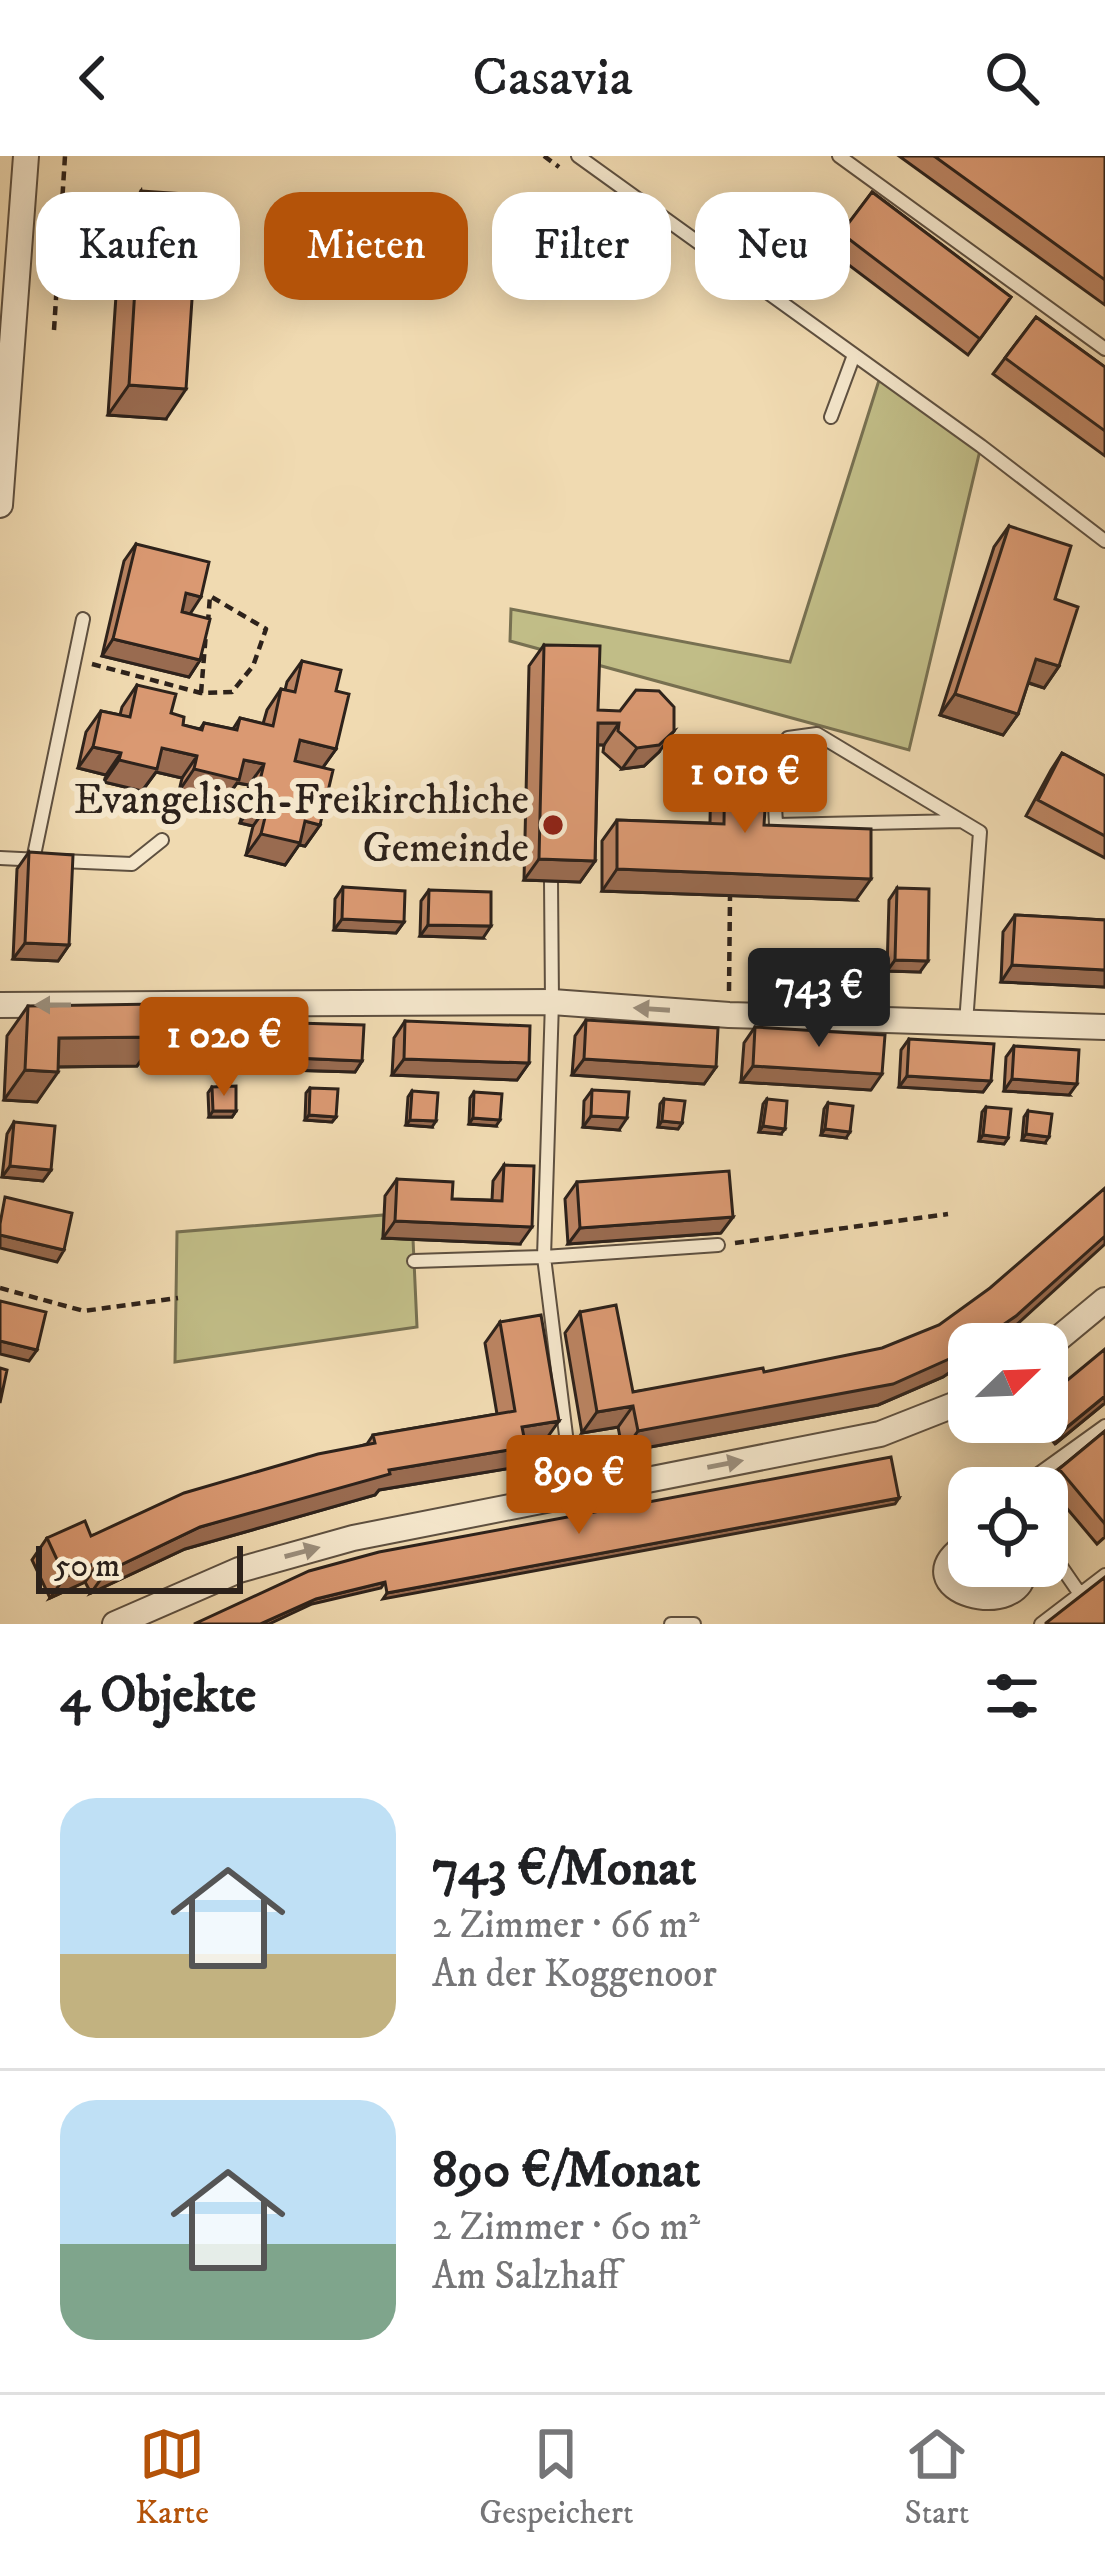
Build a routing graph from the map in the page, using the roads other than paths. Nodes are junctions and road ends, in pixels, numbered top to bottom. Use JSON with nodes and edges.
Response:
{"nodes":[{"id":1,"x":26,"y":156,"type":"edge"},
{"id":2,"x":578,"y":156,"type":"edge"},
{"id":3,"x":839,"y":156,"type":"edge"},
{"id":4,"x":1105,"y":349,"type":"edge"},
{"id":5,"x":854,"y":355,"type":"junction"},
{"id":6,"x":831,"y":417,"type":"dead end"},
{"id":7,"x":0,"y":505,"type":"edge"},
{"id":8,"x":1105,"y":541,"type":"edge"},
{"id":9,"x":83,"y":619,"type":"dead end"},
{"id":10,"x":961,"y":821,"type":"junction"},
{"id":11,"x":162,"y":840,"type":"dead end"},
{"id":12,"x":0,"y":859,"type":"edge"},
{"id":13,"x":33,"y":860,"type":"junction"},
{"id":14,"x":551,"y":881,"type":"edge"},
{"id":15,"x":552,"y":1002,"type":"junction"},
{"id":16,"x":0,"y":1005,"type":"edge"},
{"id":17,"x":966,"y":1024,"type":"junction"},
{"id":18,"x":1105,"y":1027,"type":"edge"},
{"id":19,"x":718,"y":1245,"type":"road end"},
{"id":20,"x":544,"y":1257,"type":"junction"},
{"id":21,"x":414,"y":1261,"type":"dead end"},
{"id":22,"x":1105,"y":1300,"type":"edge"},
{"id":23,"x":1068,"y":1331,"type":"edge"},
{"id":24,"x":948,"y":1407,"type":"edge"},
{"id":25,"x":1105,"y":1426,"type":"edge"},
{"id":26,"x":1048,"y":1467,"type":"edge"},
{"id":27,"x":573,"y":1492,"type":"junction"},
{"id":28,"x":948,"y":1567,"type":"edge"},
{"id":29,"x":1105,"y":1575,"type":"edge"},
{"id":30,"x":1068,"y":1577,"type":"edge"},
{"id":31,"x":1024,"y":1587,"type":"edge"},
{"id":32,"x":1080,"y":1594,"type":"junction"},
{"id":33,"x":980,"y":1620,"type":"edge"},
{"id":34,"x":115,"y":1624,"type":"edge"},
{"id":35,"x":671,"y":1624,"type":"edge"},
{"id":36,"x":694,"y":1624,"type":"edge"},
{"id":37,"x":1042,"y":1624,"type":"edge"}],
"edges":[{"from":1,"to":7,"type":"street"},
{"from":2,"to":5,"type":"lane"},
{"from":3,"to":4,"type":"lane"},
{"from":5,"to":6,"type":"lane"},
{"from":5,"to":8,"type":"lane"},
{"from":9,"to":13,"type":"lane"},
{"from":10,"to":10,"type":"lane"},
{"from":10,"to":17,"type":"lane"},
{"from":11,"to":13,"type":"lane"},
{"from":12,"to":13,"type":"lane"},
{"from":14,"to":15,"type":"lane"},
{"from":15,"to":16,"type":"street","one_way":true},
{"from":17,"to":15,"type":"street","one_way":true},
{"from":15,"to":20,"type":"lane"},
{"from":17,"to":18,"type":"street"},
{"from":19,"to":20,"type":"lane"},
{"from":20,"to":21,"type":"lane"},
{"from":20,"to":27,"type":"lane"},
{"from":22,"to":23,"type":"street"},
{"from":27,"to":24,"type":"street","one_way":true},
{"from":25,"to":26,"type":"lane"},
{"from":34,"to":27,"type":"street","one_way":true},
{"from":28,"to":33,"type":"street"},
{"from":29,"to":32,"type":"lane"},
{"from":30,"to":32,"type":"lane"},
{"from":31,"to":33,"type":"street"},
{"from":32,"to":37,"type":"lane"},
{"from":35,"to":36,"type":"lane"}]}
